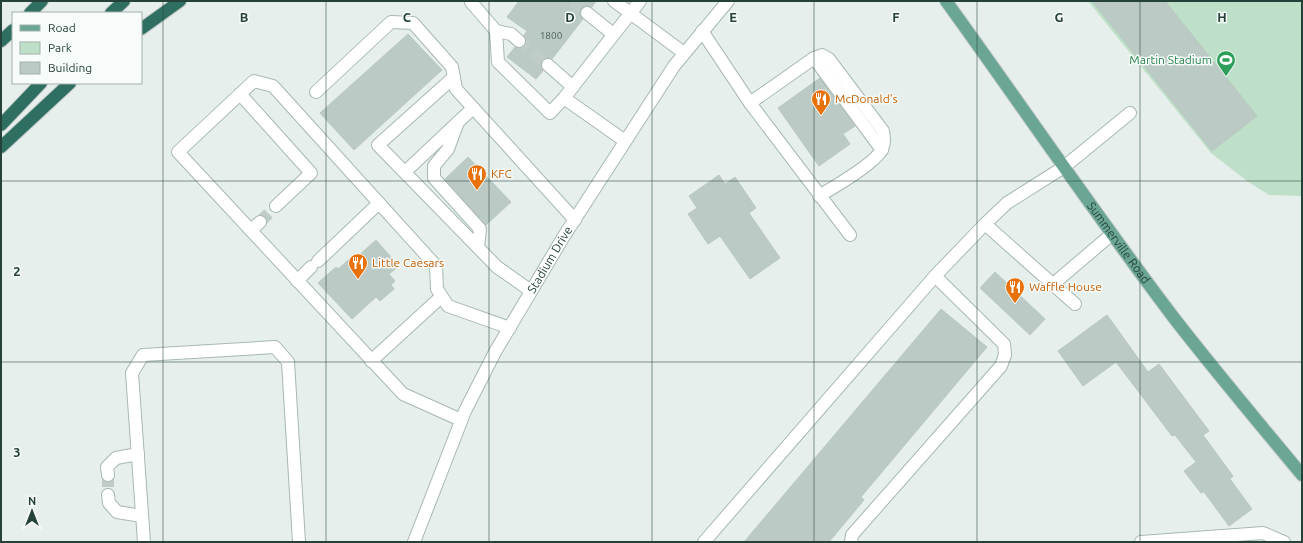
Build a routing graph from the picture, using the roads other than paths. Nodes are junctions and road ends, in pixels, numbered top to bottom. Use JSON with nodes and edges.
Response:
{"nodes":[{"id":1,"x":42,"y":1,"type":"edge"},
{"id":2,"x":124,"y":1,"type":"edge"},
{"id":3,"x":180,"y":1,"type":"edge"},
{"id":4,"x":472,"y":1,"type":"edge"},
{"id":5,"x":614,"y":1,"type":"edge"},
{"id":6,"x":640,"y":1,"type":"edge"},
{"id":7,"x":728,"y":1,"type":"edge"},
{"id":8,"x":946,"y":1,"type":"edge"},
{"id":9,"x":31,"y":12,"type":"edge"},
{"id":10,"x":113,"y":12,"type":"edge"},
{"id":11,"x":587,"y":13,"type":"tunnel mouth"},
{"id":12,"x":630,"y":13,"type":"junction"},
{"id":13,"x":142,"y":28,"type":"edge"},
{"id":14,"x":12,"y":31,"type":"edge"},
{"id":15,"x":702,"y":31,"type":"junction"},
{"id":16,"x":496,"y":32,"type":"junction"},
{"id":17,"x":613,"y":34,"type":"junction"},
{"id":18,"x":1,"y":41,"type":"edge"},
{"id":19,"x":520,"y":41,"type":"tunnel mouth"},
{"id":20,"x":684,"y":54,"type":"junction"},
{"id":21,"x":548,"y":65,"type":"tunnel mouth"},
{"id":22,"x":454,"y":77,"type":"junction"},
{"id":23,"x":40,"y":84,"type":"edge"},
{"id":24,"x":69,"y":84,"type":"edge"},
{"id":25,"x":573,"y":87,"type":"junction"},
{"id":26,"x":316,"y":92,"type":"dead end"},
{"id":27,"x":240,"y":94,"type":"junction"},
{"id":28,"x":564,"y":98,"type":"junction"},
{"id":29,"x":750,"y":103,"type":"junction"},
{"id":30,"x":473,"y":108,"type":"junction"},
{"id":31,"x":1130,"y":113,"type":"dead end"},
{"id":32,"x":458,"y":122,"type":"junction"},
{"id":33,"x":1,"y":125,"type":"edge"},
{"id":34,"x":625,"y":141,"type":"junction"},
{"id":35,"x":1,"y":146,"type":"edge"},
{"id":36,"x":1064,"y":167,"type":"junction"},
{"id":37,"x":405,"y":172,"type":"junction"},
{"id":38,"x":819,"y":196,"type":"junction"},
{"id":39,"x":379,"y":203,"type":"junction"},
{"id":40,"x":276,"y":206,"type":"tunnel mouth"},
{"id":41,"x":575,"y":220,"type":"junction"},
{"id":42,"x":260,"y":222,"type":"tunnel mouth"},
{"id":43,"x":985,"y":224,"type":"junction"},
{"id":44,"x":251,"y":230,"type":"junction"},
{"id":45,"x":1112,"y":234,"type":"junction"},
{"id":46,"x":850,"y":235,"type":"dead end"},
{"id":47,"x":478,"y":247,"type":"junction"},
{"id":48,"x":935,"y":276,"type":"junction"},
{"id":49,"x":297,"y":281,"type":"junction"},
{"id":50,"x":1052,"y":285,"type":"junction"},
{"id":51,"x":531,"y":291,"type":"junction"},
{"id":52,"x":441,"y":297,"type":"junction"},
{"id":53,"x":1075,"y":304,"type":"dead end"},
{"id":54,"x":510,"y":328,"type":"junction"},
{"id":55,"x":371,"y":361,"type":"junction"},
{"id":56,"x":461,"y":420,"type":"junction"},
{"id":57,"x":138,"y":454,"type":"junction"},
{"id":58,"x":108,"y":475,"type":"tunnel mouth"},
{"id":59,"x":1302,"y":475,"type":"edge"},
{"id":60,"x":108,"y":495,"type":"tunnel mouth"},
{"id":61,"x":142,"y":516,"type":"junction"},
{"id":62,"x":144,"y":542,"type":"edge"},
{"id":63,"x":299,"y":542,"type":"edge"},
{"id":64,"x":414,"y":542,"type":"edge"},
{"id":65,"x":704,"y":542,"type":"edge"},
{"id":66,"x":851,"y":542,"type":"edge"},
{"id":67,"x":1141,"y":542,"type":"edge"},
{"id":68,"x":1284,"y":542,"type":"edge"}],
"edges":[{"from":1,"to":9,"type":"highway"},
{"from":2,"to":10,"type":"highway"},
{"from":3,"to":13,"type":"highway"},
{"from":4,"to":16,"type":"street"},
{"from":5,"to":12,"type":"street"},
{"from":6,"to":12,"type":"street"},
{"from":7,"to":15,"type":"street","name":"Stadium Drive"},
{"from":8,"to":36,"type":"main road","name":"Summerville Road"},
{"from":11,"to":17,"type":"street"},
{"from":12,"to":17,"type":"street"},
{"from":12,"to":20,"type":"street"},
{"from":14,"to":18,"type":"highway"},
{"from":15,"to":20,"type":"street","name":"Stadium Drive"},
{"from":15,"to":29,"type":"street"},
{"from":16,"to":19,"type":"street"},
{"from":16,"to":28,"type":"street"},
{"from":17,"to":25,"type":"street"},
{"from":20,"to":34,"type":"street","name":"Stadium Drive"},
{"from":21,"to":25,"type":"street"},
{"from":22,"to":26,"type":"street"},
{"from":22,"to":30,"type":"street"},
{"from":22,"to":37,"type":"street"},
{"from":23,"to":33,"type":"highway"},
{"from":24,"to":35,"type":"highway"},
{"from":25,"to":28,"type":"street"},
{"from":27,"to":39,"type":"street"},
{"from":27,"to":40,"type":"street"},
{"from":27,"to":44,"type":"street"},
{"from":28,"to":34,"type":"street"},
{"from":29,"to":38,"type":"street"},
{"from":29,"to":38,"type":"street"},
{"from":30,"to":32,"type":"street"},
{"from":30,"to":41,"type":"street"},
{"from":31,"to":36,"type":"street"},
{"from":32,"to":37,"type":"street"},
{"from":32,"to":47,"type":"street"},
{"from":34,"to":41,"type":"street","name":"Stadium Drive"},
{"from":36,"to":43,"type":"street"},
{"from":36,"to":45,"type":"main road","name":"Summerville Road"},
{"from":37,"to":47,"type":"street"},
{"from":38,"to":46,"type":"street"},
{"from":39,"to":49,"type":"street"},
{"from":39,"to":52,"type":"street"},
{"from":41,"to":51,"type":"street","name":"Stadium Drive"},
{"from":42,"to":44,"type":"street"},
{"from":43,"to":48,"type":"street"},
{"from":43,"to":50,"type":"street"},
{"from":44,"to":49,"type":"street"},
{"from":45,"to":50,"type":"street"},
{"from":45,"to":59,"type":"main road","name":"Summerville Road"},
{"from":47,"to":51,"type":"street"},
{"from":48,"to":65,"type":"street"},
{"from":48,"to":66,"type":"street"},
{"from":49,"to":55,"type":"street"},
{"from":50,"to":53,"type":"street"},
{"from":51,"to":54,"type":"street","name":"Stadium Drive"},
{"from":52,"to":54,"type":"street"},
{"from":52,"to":55,"type":"street"},
{"from":54,"to":56,"type":"street","name":"Stadium Drive"},
{"from":55,"to":56,"type":"street"},
{"from":56,"to":64,"type":"street","name":"Stadium Drive"},
{"from":57,"to":58,"type":"street"},
{"from":57,"to":61,"type":"street"},
{"from":57,"to":63,"type":"street"},
{"from":60,"to":61,"type":"street"},
{"from":61,"to":62,"type":"street"},
{"from":67,"to":68,"type":"street"}]}
